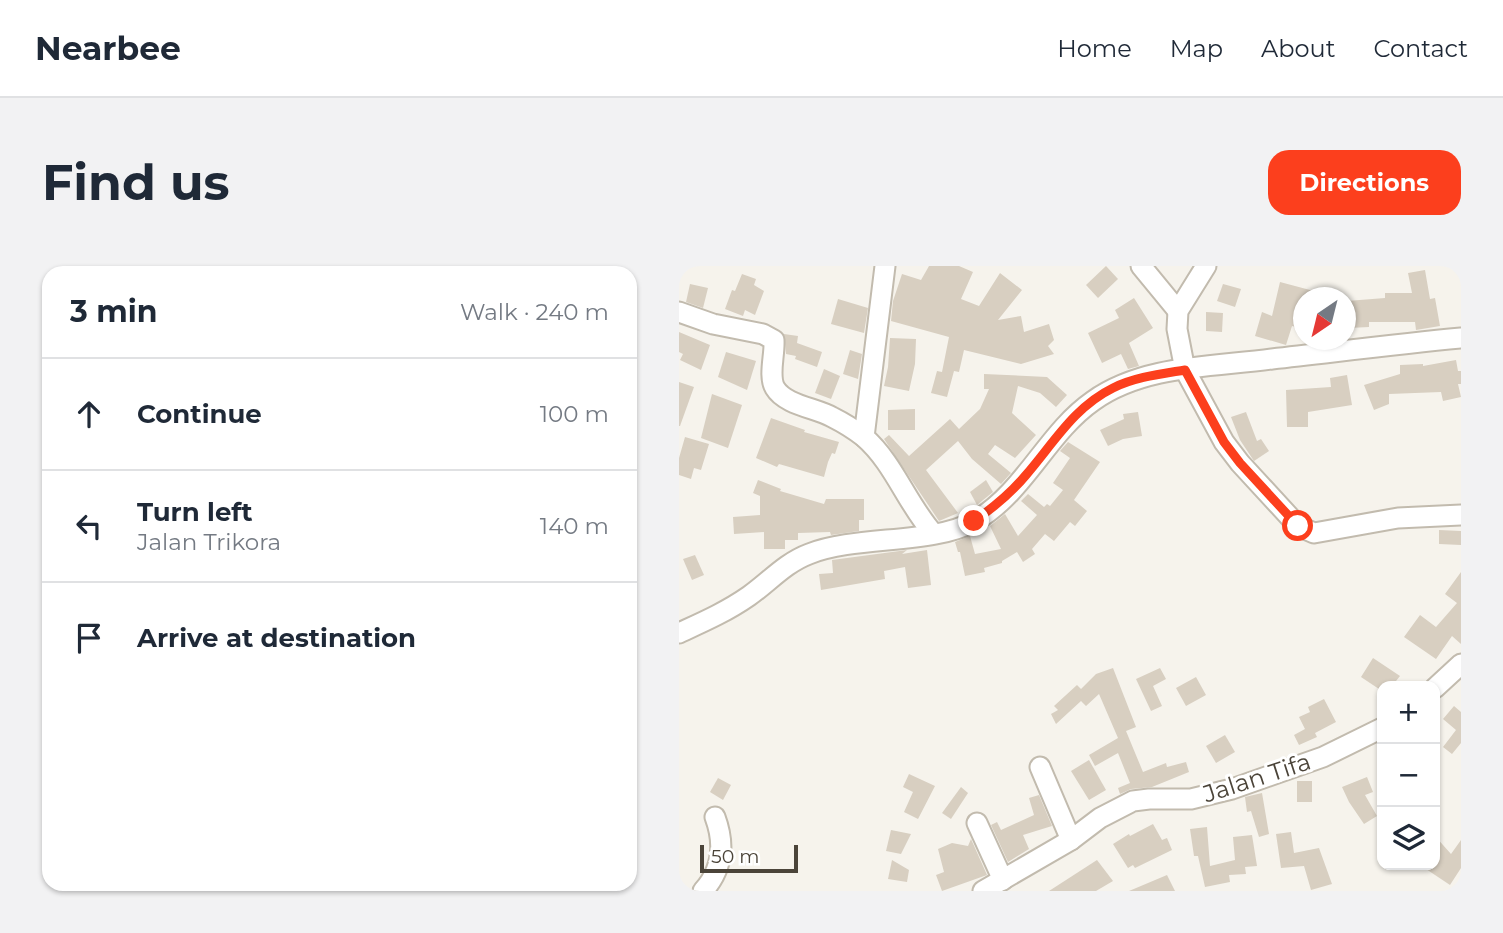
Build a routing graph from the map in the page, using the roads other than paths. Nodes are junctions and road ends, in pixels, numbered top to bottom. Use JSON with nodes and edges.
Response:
{"nodes":[{"id":1,"x":885,"y":266,"type":"edge"},
{"id":2,"x":1141,"y":266,"type":"edge"},
{"id":3,"x":1206,"y":266,"type":"edge"},
{"id":4,"x":1178,"y":310,"type":"junction"},
{"id":5,"x":679,"y":312,"type":"edge"},
{"id":6,"x":1461,"y":338,"type":"edge"},
{"id":7,"x":1185,"y":370,"type":"junction"},
{"id":8,"x":864,"y":437,"type":"junction"},
{"id":9,"x":1461,"y":516,"type":"edge"},
{"id":10,"x":933,"y":533,"type":"junction"},
{"id":11,"x":679,"y":633,"type":"edge"},
{"id":12,"x":1461,"y":664,"type":"edge"},
{"id":13,"x":1440,"y":683,"type":"edge"},
{"id":14,"x":1377,"y":730,"type":"edge"},
{"id":15,"x":1039,"y":767,"type":"dead end"},
{"id":16,"x":715,"y":817,"type":"dead end"},
{"id":17,"x":977,"y":823,"type":"dead end"},
{"id":18,"x":1071,"y":840,"type":"junction"},
{"id":19,"x":1003,"y":880,"type":"junction"},
{"id":20,"x":710,"y":889,"type":"edge"},
{"id":21,"x":983,"y":891,"type":"edge"}],
"edges":[{"from":1,"to":8,"type":"street"},
{"from":2,"to":4,"type":"street"},
{"from":3,"to":4,"type":"street"},
{"from":4,"to":7,"type":"street"},
{"from":5,"to":8,"type":"street"},
{"from":6,"to":7,"type":"street"},
{"from":7,"to":9,"type":"street"},
{"from":7,"to":10,"type":"street"},
{"from":8,"to":10,"type":"street"},
{"from":10,"to":11,"type":"street"},
{"from":12,"to":13,"type":"street"},
{"from":14,"to":18,"type":"street","name":"Jalan Tifa"},
{"from":15,"to":18,"type":"street"},
{"from":16,"to":20,"type":"street"},
{"from":17,"to":19,"type":"street"},
{"from":18,"to":19,"type":"street","name":"Jalan Tifa"},
{"from":19,"to":21,"type":"street","name":"Jalan Tifa"}]}
